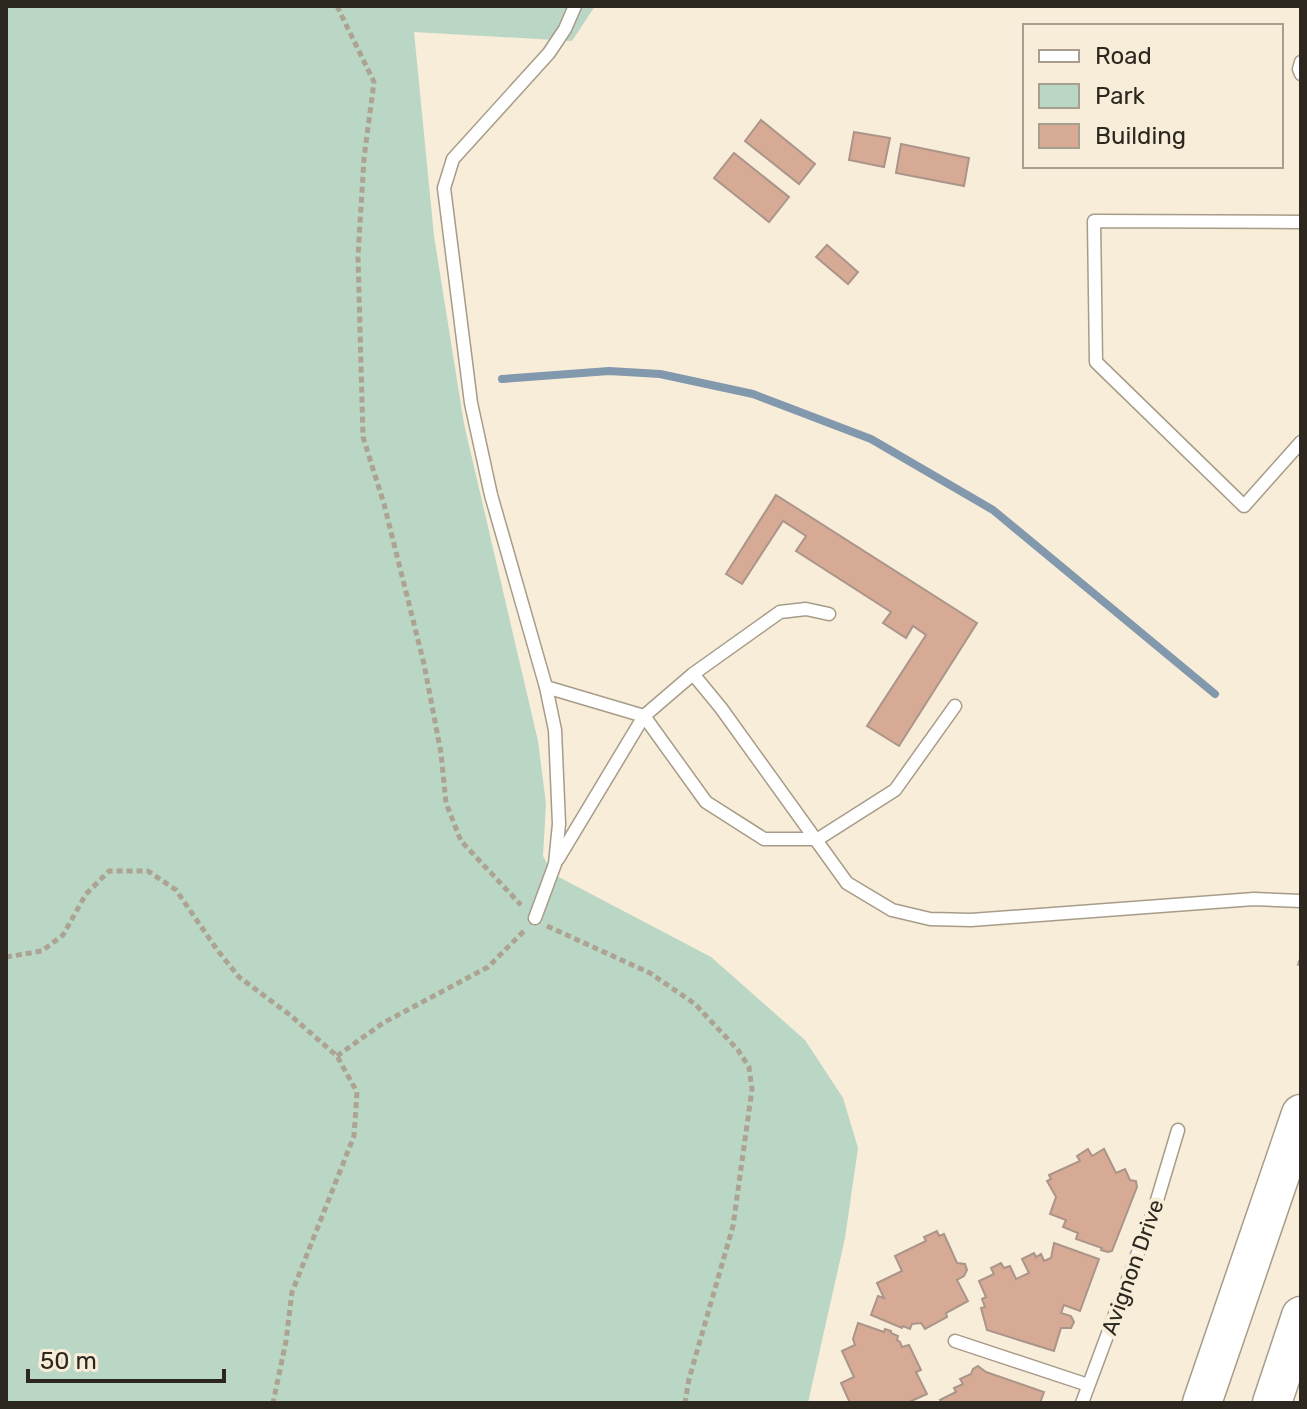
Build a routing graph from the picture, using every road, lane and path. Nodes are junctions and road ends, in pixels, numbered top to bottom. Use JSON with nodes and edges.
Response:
{"nodes":[{"id":1,"x":337,"y":6,"type":"edge"},
{"id":2,"x":575,"y":6,"type":"edge"},
{"id":3,"x":1301,"y":62,"type":"edge"},
{"id":4,"x":1301,"y":74,"type":"edge"},
{"id":5,"x":1301,"y":222,"type":"edge"},
{"id":6,"x":1301,"y":442,"type":"edge"},
{"id":7,"x":829,"y":614,"type":"dead end"},
{"id":8,"x":693,"y":674,"type":"junction"},
{"id":9,"x":546,"y":687,"type":"junction"},
{"id":10,"x":955,"y":706,"type":"dead end"},
{"id":11,"x":644,"y":716,"type":"junction"},
{"id":12,"x":818,"y":839,"type":"junction"},
{"id":13,"x":555,"y":864,"type":"junction"},
{"id":14,"x":1301,"y":901,"type":"edge"},
{"id":15,"x":535,"y":918,"type":"junction"},
{"id":16,"x":6,"y":957,"type":"edge"},
{"id":17,"x":337,"y":1056,"type":"junction"},
{"id":18,"x":1301,"y":1114,"type":"edge"},
{"id":19,"x":1178,"y":1130,"type":"dead end"},
{"id":20,"x":1301,"y":1316,"type":"edge"},
{"id":21,"x":955,"y":1341,"type":"dead end"},
{"id":22,"x":1088,"y":1385,"type":"junction"},
{"id":23,"x":273,"y":1403,"type":"edge"},
{"id":24,"x":685,"y":1403,"type":"edge"},
{"id":25,"x":1082,"y":1403,"type":"edge"},
{"id":26,"x":1202,"y":1403,"type":"edge"},
{"id":27,"x":1272,"y":1403,"type":"edge"}],
"edges":[{"from":1,"to":15,"type":"path"},
{"from":2,"to":9,"type":"lane"},
{"from":3,"to":4,"type":"lane"},
{"from":5,"to":6,"type":"lane"},
{"from":7,"to":8,"type":"lane"},
{"from":8,"to":11,"type":"lane"},
{"from":8,"to":12,"type":"lane"},
{"from":9,"to":11,"type":"lane"},
{"from":9,"to":13,"type":"lane"},
{"from":10,"to":12,"type":"lane"},
{"from":11,"to":12,"type":"lane"},
{"from":11,"to":13,"type":"lane"},
{"from":12,"to":14,"type":"lane"},
{"from":13,"to":15,"type":"lane"},
{"from":15,"to":17,"type":"path"},
{"from":15,"to":24,"type":"path"},
{"from":16,"to":17,"type":"path"},
{"from":17,"to":23,"type":"path"},
{"from":18,"to":26,"type":"main road"},
{"from":19,"to":22,"type":"lane","name":"Avignon Drive"},
{"from":20,"to":27,"type":"main road"},
{"from":21,"to":22,"type":"lane"},
{"from":22,"to":25,"type":"lane","name":"Avignon Drive"}]}
